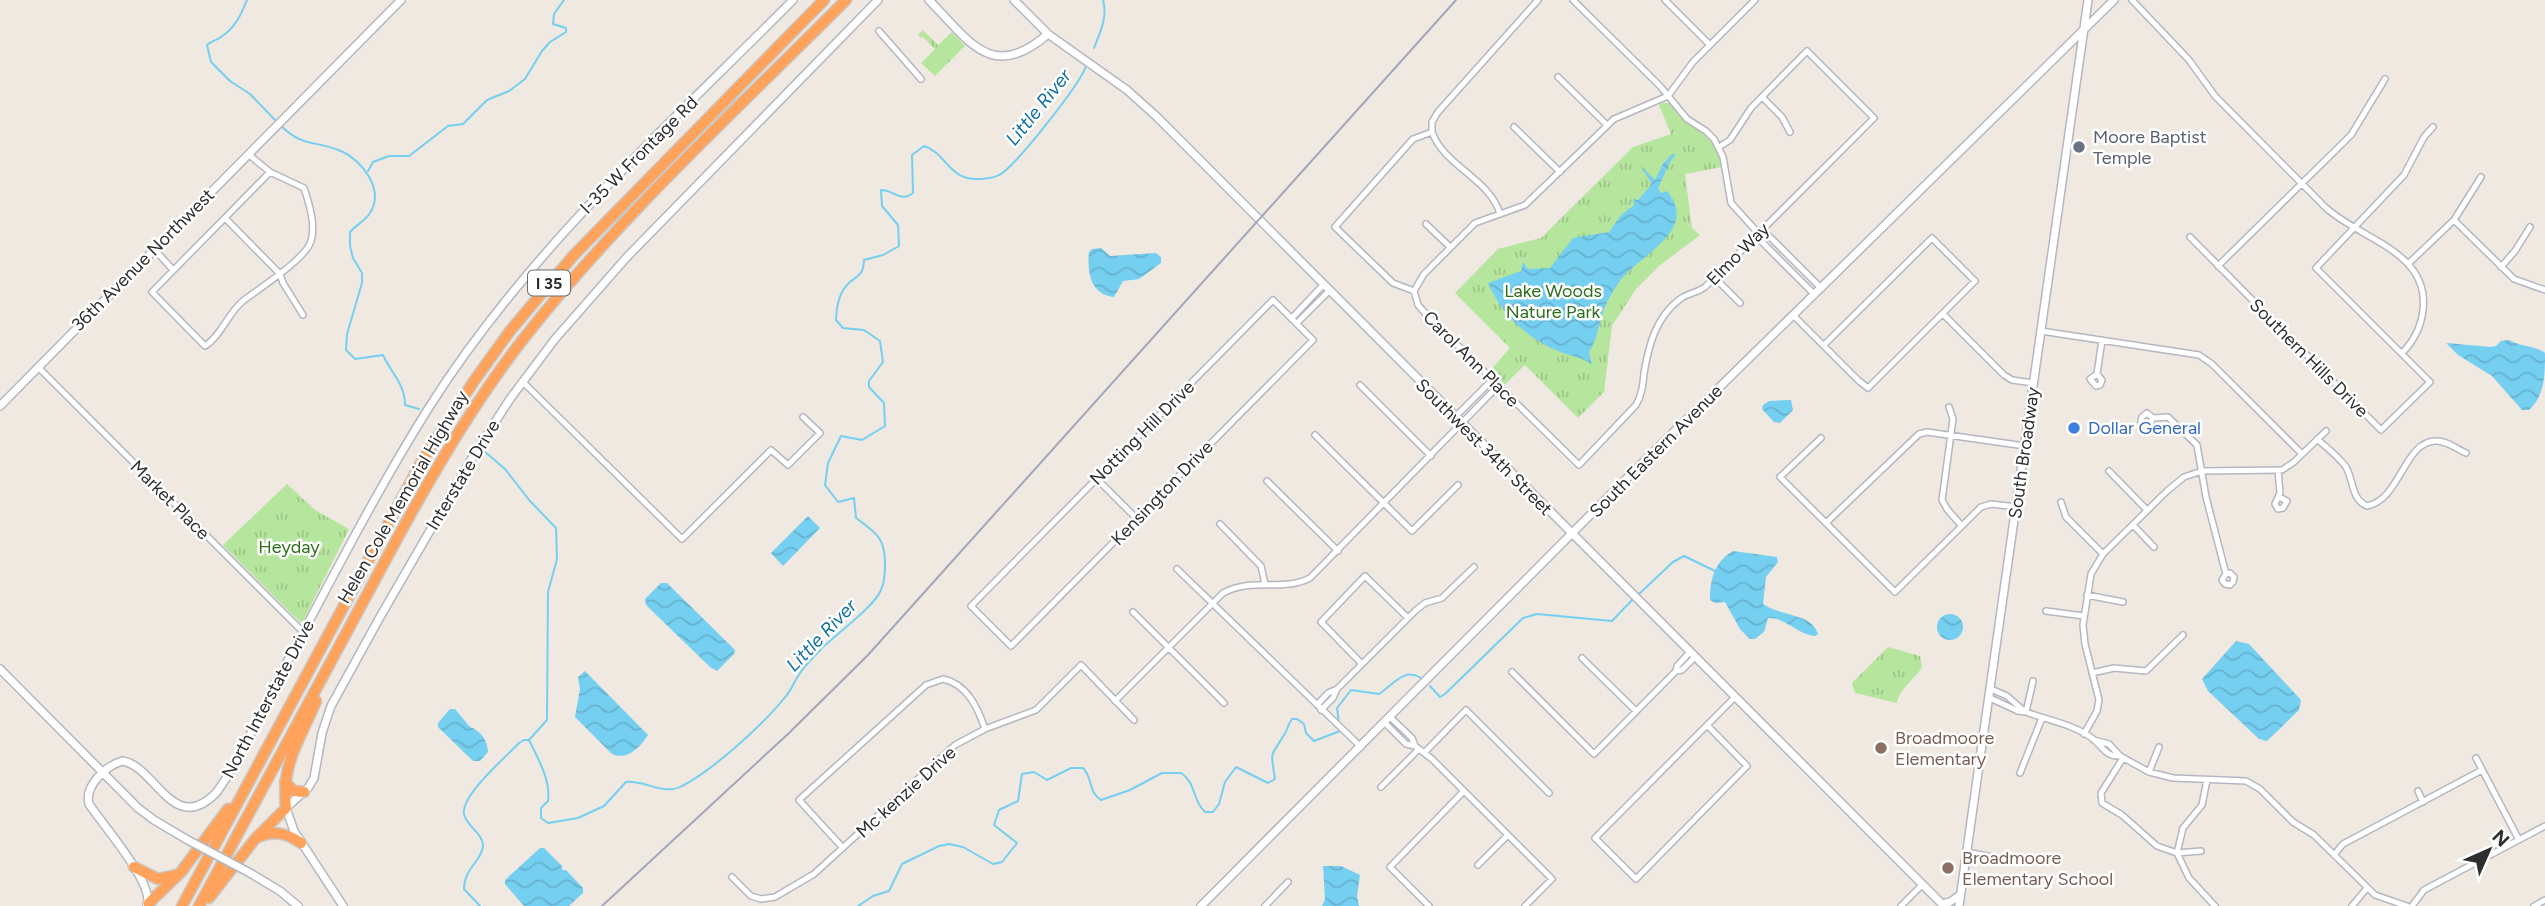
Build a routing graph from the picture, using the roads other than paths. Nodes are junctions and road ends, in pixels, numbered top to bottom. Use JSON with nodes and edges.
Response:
{"nodes":[{"id":1,"x":401,"y":0,"type":"edge"},
{"id":2,"x":793,"y":0,"type":"edge"},
{"id":3,"x":824,"y":0,"type":"edge"},
{"id":4,"x":846,"y":0,"type":"edge"},
{"id":5,"x":878,"y":0,"type":"edge"},
{"id":6,"x":929,"y":0,"type":"edge"},
{"id":7,"x":1014,"y":0,"type":"edge"},
{"id":8,"x":1538,"y":0,"type":"edge"},
{"id":9,"x":1573,"y":0,"type":"edge"},
{"id":10,"x":1665,"y":0,"type":"edge"},
{"id":11,"x":1755,"y":0,"type":"edge"},
{"id":12,"x":2088,"y":0,"type":"edge"},
{"id":13,"x":2114,"y":0,"type":"edge"},
{"id":14,"x":2132,"y":0,"type":"edge"},
{"id":15,"x":2083,"y":30,"type":"junction"},
{"id":16,"x":879,"y":31,"type":"dead end"},
{"id":17,"x":1048,"y":34,"type":"junction"},
{"id":18,"x":1710,"y":45,"type":"junction"},
{"id":19,"x":1558,"y":77,"type":"dead end"},
{"id":20,"x":921,"y":79,"type":"dead end"},
{"id":21,"x":2385,"y":79,"type":"dead end"},
{"id":22,"x":1668,"y":96,"type":"junction"},
{"id":23,"x":1762,"y":97,"type":"junction"},
{"id":24,"x":1607,"y":125,"type":"junction"},
{"id":25,"x":1514,"y":127,"type":"dead end"},
{"id":26,"x":2433,"y":127,"type":"dead end"},
{"id":27,"x":1432,"y":132,"type":"junction"},
{"id":28,"x":1790,"y":132,"type":"dead end"},
{"id":29,"x":1719,"y":147,"type":"junction"},
{"id":30,"x":248,"y":153,"type":"junction"},
{"id":31,"x":270,"y":172,"type":"junction"},
{"id":32,"x":1560,"y":173,"type":"junction"},
{"id":33,"x":2481,"y":177,"type":"dead end"},
{"id":34,"x":2301,"y":184,"type":"junction"},
{"id":35,"x":1500,"y":214,"type":"junction"},
{"id":36,"x":225,"y":218,"type":"junction"},
{"id":37,"x":2454,"y":220,"type":"junction"},
{"id":38,"x":1426,"y":224,"type":"dead end"},
{"id":39,"x":2530,"y":227,"type":"dead end"},
{"id":40,"x":2354,"y":228,"type":"junction"},
{"id":41,"x":1759,"y":234,"type":"junction"},
{"id":42,"x":2190,"y":237,"type":"dead end"},
{"id":43,"x":1450,"y":247,"type":"junction"},
{"id":44,"x":154,"y":249,"type":"junction"},
{"id":45,"x":2408,"y":264,"type":"junction"},
{"id":46,"x":2218,"y":266,"type":"junction"},
{"id":47,"x":2501,"y":267,"type":"junction"},
{"id":48,"x":173,"y":270,"type":"junction"},
{"id":49,"x":280,"y":274,"type":"junction"},
{"id":50,"x":1715,"y":278,"type":"junction"},
{"id":51,"x":1326,"y":288,"type":"junction"},
{"id":52,"x":2545,"y":290,"type":"edge"},
{"id":53,"x":1817,"y":291,"type":"junction"},
{"id":54,"x":1414,"y":292,"type":"junction"},
{"id":55,"x":1740,"y":303,"type":"dead end"},
{"id":56,"x":1943,"y":314,"type":"junction"},
{"id":57,"x":303,"y":315,"type":"dead end"},
{"id":58,"x":1793,"y":315,"type":"junction"},
{"id":59,"x":492,"y":317,"type":"joint"},
{"id":60,"x":1292,"y":318,"type":"junction"},
{"id":61,"x":1297,"y":323,"type":"junction"},
{"id":62,"x":2041,"y":331,"type":"junction"},
{"id":63,"x":1313,"y":340,"type":"joint"},
{"id":64,"x":2102,"y":340,"type":"junction"},
{"id":65,"x":1824,"y":345,"type":"junction"},
{"id":66,"x":2402,"y":353,"type":"junction"},
{"id":67,"x":38,"y":367,"type":"junction"},
{"id":68,"x":2096,"y":374,"type":"dead end"},
{"id":69,"x":1492,"y":380,"type":"junction"},
{"id":70,"x":523,"y":382,"type":"junction"},
{"id":71,"x":2034,"y":383,"type":"junction"},
{"id":72,"x":1360,"y":384,"type":"dead end"},
{"id":73,"x":1498,"y":386,"type":"junction"},
{"id":74,"x":0,"y":406,"type":"edge"},
{"id":75,"x":1949,"y":407,"type":"dead end"},
{"id":76,"x":803,"y":417,"type":"dead end"},
{"id":77,"x":1455,"y":418,"type":"junction"},
{"id":78,"x":2153,"y":418,"type":"dead end"},
{"id":79,"x":1462,"y":424,"type":"junction"},
{"id":80,"x":2326,"y":430,"type":"dead end"},
{"id":81,"x":1315,"y":435,"type":"dead end"},
{"id":82,"x":1951,"y":436,"type":"junction"},
{"id":83,"x":1821,"y":438,"type":"dead end"},
{"id":84,"x":2317,"y":439,"type":"junction"},
{"id":85,"x":2025,"y":446,"type":"junction"},
{"id":86,"x":2466,"y":453,"type":"dead end"},
{"id":87,"x":2302,"y":454,"type":"junction"},
{"id":88,"x":1431,"y":456,"type":"junction"},
{"id":89,"x":1579,"y":465,"type":"joint"},
{"id":90,"x":2109,"y":471,"type":"dead end"},
{"id":91,"x":2202,"y":471,"type":"junction"},
{"id":92,"x":2278,"y":471,"type":"junction"},
{"id":93,"x":1097,"y":479,"type":"junction"},
{"id":94,"x":1268,"y":481,"type":"dead end"},
{"id":95,"x":1458,"y":485,"type":"dead end"},
{"id":96,"x":2279,"y":497,"type":"dead end"},
{"id":97,"x":2061,"y":502,"type":"dead end"},
{"id":98,"x":1384,"y":504,"type":"junction"},
{"id":99,"x":2017,"y":507,"type":"junction"},
{"id":100,"x":2147,"y":510,"type":"junction"},
{"id":101,"x":1137,"y":519,"type":"junction"},
{"id":102,"x":1827,"y":522,"type":"junction"},
{"id":103,"x":1220,"y":524,"type":"dead end"},
{"id":104,"x":1961,"y":525,"type":"junction"},
{"id":105,"x":2133,"y":525,"type":"junction"},
{"id":106,"x":1573,"y":535,"type":"junction"},
{"id":107,"x":2154,"y":547,"type":"dead end"},
{"id":108,"x":1338,"y":551,"type":"junction"},
{"id":109,"x":2103,"y":554,"type":"junction"},
{"id":110,"x":1474,"y":567,"type":"dead end"},
{"id":111,"x":1177,"y":569,"type":"dead end"},
{"id":112,"x":2226,"y":574,"type":"dead end"},
{"id":113,"x":1265,"y":584,"type":"junction"},
{"id":114,"x":2087,"y":595,"type":"junction"},
{"id":115,"x":2123,"y":602,"type":"dead end"},
{"id":116,"x":1212,"y":603,"type":"junction"},
{"id":117,"x":2046,"y":611,"type":"dead end"},
{"id":118,"x":1133,"y":612,"type":"dead end"},
{"id":119,"x":2084,"y":616,"type":"junction"},
{"id":120,"x":1408,"y":618,"type":"junction"},
{"id":121,"x":303,"y":632,"type":"junction"},
{"id":122,"x":2183,"y":635,"type":"dead end"},
{"id":123,"x":1011,"y":646,"type":"joint"},
{"id":124,"x":1168,"y":647,"type":"junction"},
{"id":125,"x":335,"y":653,"type":"junction"},
{"id":126,"x":1692,"y":654,"type":"junction"},
{"id":127,"x":1582,"y":658,"type":"dead end"},
{"id":128,"x":1362,"y":664,"type":"junction"},
{"id":129,"x":0,"y":669,"type":"edge"},
{"id":130,"x":1512,"y":672,"type":"dead end"},
{"id":131,"x":2092,"y":673,"type":"junction"},
{"id":132,"x":2033,"y":681,"type":"dead end"},
{"id":133,"x":1990,"y":693,"type":"junction"},
{"id":134,"x":1735,"y":697,"type":"junction"},
{"id":135,"x":1115,"y":701,"type":"junction"},
{"id":136,"x":1224,"y":703,"type":"dead end"},
{"id":137,"x":1319,"y":707,"type":"junction"},
{"id":138,"x":1636,"y":711,"type":"junction"},
{"id":139,"x":2025,"y":711,"type":"junction"},
{"id":140,"x":2042,"y":718,"type":"junction"},
{"id":141,"x":1134,"y":720,"type":"dead end"},
{"id":142,"x":1387,"y":720,"type":"junction"},
{"id":143,"x":1707,"y":725,"type":"junction"},
{"id":144,"x":985,"y":729,"type":"junction"},
{"id":145,"x":2084,"y":734,"type":"junction"},
{"id":146,"x":1360,"y":747,"type":"junction"},
{"id":147,"x":2159,"y":747,"type":"dead end"},
{"id":148,"x":1419,"y":749,"type":"junction"},
{"id":149,"x":2122,"y":757,"type":"junction"},
{"id":150,"x":2476,"y":758,"type":"dead end"},
{"id":151,"x":2482,"y":771,"type":"junction"},
{"id":152,"x":2149,"y":772,"type":"junction"},
{"id":153,"x":104,"y":773,"type":"junction"},
{"id":154,"x":2020,"y":773,"type":"dead end"},
{"id":155,"x":2207,"y":780,"type":"junction"},
{"id":156,"x":285,"y":782,"type":"junction"},
{"id":157,"x":1381,"y":787,"type":"dead end"},
{"id":158,"x":244,"y":791,"type":"junction"},
{"id":159,"x":1464,"y":791,"type":"junction"},
{"id":160,"x":2418,"y":791,"type":"dead end"},
{"id":161,"x":304,"y":792,"type":"junction"},
{"id":162,"x":1549,"y":793,"type":"dead end"},
{"id":163,"x":2100,"y":801,"type":"junction"},
{"id":164,"x":2423,"y":802,"type":"junction"},
{"id":165,"x":2093,"y":806,"type":"dead end"},
{"id":166,"x":286,"y":808,"type":"junction"},
{"id":167,"x":2545,"y":827,"type":"edge"},
{"id":168,"x":1508,"y":835,"type":"junction"},
{"id":169,"x":255,"y":839,"type":"junction"},
{"id":170,"x":2519,"y":840,"type":"junction"},
{"id":171,"x":301,"y":843,"type":"junction"},
{"id":172,"x":843,"y":848,"type":"junction"},
{"id":173,"x":1967,"y":852,"type":"junction"},
{"id":174,"x":2200,"y":852,"type":"dead end"},
{"id":175,"x":2177,"y":853,"type":"junction"},
{"id":176,"x":2334,"y":855,"type":"junction"},
{"id":177,"x":1997,"y":858,"type":"dead end"},
{"id":178,"x":1478,"y":865,"type":"dead end"},
{"id":179,"x":134,"y":867,"type":"junction"},
{"id":180,"x":181,"y":872,"type":"junction"},
{"id":181,"x":732,"y":877,"type":"dead end"},
{"id":182,"x":1288,"y":882,"type":"dead end"},
{"id":183,"x":1923,"y":884,"type":"junction"},
{"id":184,"x":2367,"y":888,"type":"junction"},
{"id":185,"x":1960,"y":895,"type":"junction"},
{"id":186,"x":1270,"y":900,"type":"junction"},
{"id":187,"x":2545,"y":900,"type":"edge"},
{"id":188,"x":148,"y":905,"type":"edge"},
{"id":189,"x":1943,"y":905,"type":"edge"},
{"id":190,"x":182,"y":906,"type":"edge"},
{"id":191,"x":201,"y":906,"type":"edge"},
{"id":192,"x":298,"y":906,"type":"edge"},
{"id":193,"x":343,"y":906,"type":"edge"},
{"id":194,"x":1201,"y":906,"type":"edge"},
{"id":195,"x":1265,"y":906,"type":"edge"},
{"id":196,"x":1276,"y":906,"type":"edge"},
{"id":197,"x":1429,"y":906,"type":"edge"},
{"id":198,"x":1525,"y":906,"type":"edge"},
{"id":199,"x":1901,"y":906,"type":"edge"},
{"id":200,"x":1959,"y":906,"type":"edge"},
{"id":201,"x":2215,"y":906,"type":"edge"},
{"id":202,"x":2352,"y":906,"type":"edge"},
{"id":203,"x":2410,"y":906,"type":"edge"},
{"id":204,"x":2534,"y":906,"type":"edge"}],
"edges":[{"from":1,"to":30,"type":"street","name":"36th Avenue Northwest"},
{"from":2,"to":59,"type":"street","name":"I-35 W Frontage Rd"},
{"from":3,"to":158,"type":"highway","name":"Helen Cole Memorial Highway","number":"I 35"},
{"from":4,"to":125,"type":"highway","name":"Helen Cole Memorial Highway","number":"I 35"},
{"from":5,"to":70,"type":"street","name":"Interstate Drive"},
{"from":6,"to":17,"type":"street"},
{"from":7,"to":17,"type":"street","name":"Southwest 34th Street"},
{"from":8,"to":27,"type":"street"},
{"from":9,"to":22,"type":"street"},
{"from":10,"to":18,"type":"street"},
{"from":11,"to":18,"type":"street"},
{"from":12,"to":15,"type":"street","name":"South Broadway"},
{"from":13,"to":15,"type":"street","name":"South Eastern Avenue"},
{"from":14,"to":34,"type":"street"},
{"from":15,"to":53,"type":"street","name":"South Eastern Avenue"},
{"from":15,"to":62,"type":"street","name":"South Broadway"},
{"from":16,"to":20,"type":"street"},
{"from":17,"to":51,"type":"street","name":"Southwest 34th Street"},
{"from":18,"to":22,"type":"street"},
{"from":19,"to":24,"type":"street"},
{"from":21,"to":34,"type":"street"},
{"from":22,"to":24,"type":"street"},
{"from":22,"to":29,"type":"street"},
{"from":23,"to":28,"type":"street"},
{"from":23,"to":29,"type":"street"},
{"from":23,"to":41,"type":"street","name":"Elmo Way"},
{"from":24,"to":32,"type":"street"},
{"from":25,"to":32,"type":"street"},
{"from":26,"to":40,"type":"street"},
{"from":27,"to":35,"type":"street"},
{"from":27,"to":54,"type":"street","name":"Carol Ann Place"},
{"from":29,"to":41,"type":"street"},
{"from":30,"to":31,"type":"street"},
{"from":30,"to":44,"type":"street","name":"36th Avenue Northwest"},
{"from":31,"to":36,"type":"street"},
{"from":31,"to":49,"type":"street"},
{"from":32,"to":35,"type":"street"},
{"from":33,"to":37,"type":"street"},
{"from":34,"to":40,"type":"street"},
{"from":34,"to":46,"type":"street"},
{"from":35,"to":43,"type":"street"},
{"from":36,"to":48,"type":"street"},
{"from":36,"to":49,"type":"street"},
{"from":37,"to":45,"type":"street"},
{"from":37,"to":47,"type":"street"},
{"from":38,"to":43,"type":"street"},
{"from":39,"to":47,"type":"street"},
{"from":40,"to":45,"type":"street"},
{"from":40,"to":66,"type":"street"},
{"from":41,"to":50,"type":"street","name":"Elmo Way"},
{"from":41,"to":53,"type":"street"},
{"from":42,"to":46,"type":"street","name":"Southern Hills Drive"},
{"from":43,"to":54,"type":"street"},
{"from":44,"to":48,"type":"street"},
{"from":44,"to":67,"type":"street","name":"36th Avenue Northwest"},
{"from":45,"to":66,"type":"street"},
{"from":46,"to":66,"type":"street","name":"Southern Hills Drive"},
{"from":47,"to":52,"type":"street"},
{"from":48,"to":49,"type":"street"},
{"from":49,"to":57,"type":"street"},
{"from":50,"to":55,"type":"street"},
{"from":50,"to":89,"type":"street","name":"Elmo Way"},
{"from":51,"to":60,"type":"street"},
{"from":51,"to":61,"type":"street"},
{"from":51,"to":77,"type":"street","name":"Southwest 34th Street"},
{"from":53,"to":58,"type":"street","name":"South Eastern Avenue"},
{"from":54,"to":69,"type":"street","name":"Carol Ann Place"},
{"from":56,"to":65,"type":"street"},
{"from":56,"to":65,"type":"street"},
{"from":56,"to":71,"type":"street"},
{"from":58,"to":65,"type":"street"},
{"from":58,"to":106,"type":"street","name":"South Eastern Avenue"},
{"from":59,"to":121,"type":"street","name":"North Interstate Drive"},
{"from":60,"to":61,"type":"street","name":"Notting Hill Drive"},
{"from":60,"to":93,"type":"street","name":"Notting Hill Drive"},
{"from":61,"to":63,"type":"street","name":"Notting Hill Drive"},
{"from":62,"to":64,"type":"street"},
{"from":62,"to":71,"type":"street","name":"South Broadway"},
{"from":63,"to":101,"type":"street","name":"Kensington Drive"},
{"from":64,"to":68,"type":"street"},
{"from":64,"to":87,"type":"street"},
{"from":67,"to":74,"type":"street","name":"36th Avenue Northwest"},
{"from":67,"to":121,"type":"street","name":"Market Place"},
{"from":69,"to":73,"type":"street","name":"Carol Ann Place"},
{"from":69,"to":77,"type":"street"},
{"from":70,"to":76,"type":"street"},
{"from":70,"to":161,"type":"street","name":"Interstate Drive"},
{"from":71,"to":85,"type":"street","name":"South Broadway"},
{"from":72,"to":88,"type":"street"},
{"from":73,"to":79,"type":"street"},
{"from":73,"to":89,"type":"street","name":"Carol Ann Place"},
{"from":75,"to":82,"type":"street"},
{"from":77,"to":79,"type":"street","name":"Southwest 34th Street"},
{"from":78,"to":91,"type":"street"},
{"from":79,"to":88,"type":"street"},
{"from":79,"to":106,"type":"street","name":"Southwest 34th Street"},
{"from":80,"to":84,"type":"street"},
{"from":81,"to":98,"type":"street"},
{"from":82,"to":85,"type":"street"},
{"from":82,"to":102,"type":"street"},
{"from":82,"to":104,"type":"street"},
{"from":83,"to":102,"type":"street"},
{"from":84,"to":86,"type":"street"},
{"from":84,"to":87,"type":"street"},
{"from":85,"to":99,"type":"street","name":"South Broadway"},
{"from":87,"to":92,"type":"street"},
{"from":88,"to":98,"type":"street"},
{"from":90,"to":100,"type":"street"},
{"from":91,"to":92,"type":"street"},
{"from":91,"to":100,"type":"street"},
{"from":91,"to":112,"type":"street"},
{"from":92,"to":96,"type":"street"},
{"from":93,"to":101,"type":"street"},
{"from":93,"to":123,"type":"street","name":"Notting Hill Drive"},
{"from":94,"to":108,"type":"street"},
{"from":95,"to":98,"type":"street"},
{"from":97,"to":109,"type":"street"},
{"from":98,"to":108,"type":"street"},
{"from":99,"to":104,"type":"street"},
{"from":99,"to":133,"type":"street","name":"South Broadway"},
{"from":100,"to":105,"type":"street"},
{"from":101,"to":123,"type":"street","name":"Kensington Drive"},
{"from":102,"to":104,"type":"street"},
{"from":103,"to":113,"type":"street"},
{"from":105,"to":107,"type":"street"},
{"from":105,"to":109,"type":"street"},
{"from":106,"to":126,"type":"street","name":"Southwest 34th Street"},
{"from":106,"to":142,"type":"street","name":"South Eastern Avenue"},
{"from":108,"to":113,"type":"street"},
{"from":109,"to":114,"type":"street"},
{"from":110,"to":120,"type":"street"},
{"from":111,"to":116,"type":"street"},
{"from":113,"to":116,"type":"street"},
{"from":114,"to":115,"type":"street"},
{"from":114,"to":119,"type":"street"},
{"from":116,"to":124,"type":"street"},
{"from":116,"to":137,"type":"street"},
{"from":117,"to":119,"type":"street"},
{"from":118,"to":124,"type":"street"},
{"from":119,"to":131,"type":"street"},
{"from":120,"to":128,"type":"street"},
{"from":120,"to":128,"type":"street"},
{"from":121,"to":153,"type":"street","name":"North Interstate Drive"},
{"from":122,"to":131,"type":"street"},
{"from":124,"to":135,"type":"street"},
{"from":124,"to":136,"type":"street"},
{"from":125,"to":156,"type":"highway"},
{"from":125,"to":191,"type":"highway","name":"Helen Cole Memorial Highway","number":"I 35"},
{"from":126,"to":134,"type":"street","name":"Southwest 34th Street"},
{"from":126,"to":138,"type":"street"},
{"from":127,"to":138,"type":"street"},
{"from":128,"to":137,"type":"street"},
{"from":129,"to":153,"type":"street"},
{"from":130,"to":138,"type":"street"},
{"from":131,"to":145,"type":"street"},
{"from":132,"to":139,"type":"street"},
{"from":133,"to":139,"type":"street"},
{"from":133,"to":173,"type":"street","name":"South Broadway"},
{"from":134,"to":143,"type":"street"},
{"from":134,"to":183,"type":"street","name":"Southwest 34th Street"},
{"from":135,"to":141,"type":"street"},
{"from":135,"to":144,"type":"street","name":"Mc kenzie Drive"},
{"from":137,"to":146,"type":"street"},
{"from":139,"to":140,"type":"street"},
{"from":140,"to":145,"type":"street"},
{"from":140,"to":154,"type":"street"},
{"from":142,"to":146,"type":"street","name":"South Eastern Avenue"},
{"from":142,"to":148,"type":"street"},
{"from":143,"to":143,"type":"street"},
{"from":144,"to":172,"type":"street","name":"Mc kenzie Drive"},
{"from":144,"to":172,"type":"street"},
{"from":145,"to":149,"type":"street"},
{"from":146,"to":194,"type":"street","name":"South Eastern Avenue"},
{"from":147,"to":152,"type":"street"},
{"from":148,"to":157,"type":"street"},
{"from":148,"to":159,"type":"street"},
{"from":148,"to":162,"type":"street"},
{"from":149,"to":152,"type":"street"},
{"from":149,"to":163,"type":"street"},
{"from":150,"to":151,"type":"street"},
{"from":151,"to":164,"type":"street"},
{"from":151,"to":170,"type":"street"},
{"from":152,"to":155,"type":"street"},
{"from":153,"to":179,"type":"street"},
{"from":153,"to":192,"type":"street","bridge":true},
{"from":155,"to":175,"type":"street"},
{"from":155,"to":176,"type":"street"},
{"from":156,"to":161,"type":"highway"},
{"from":156,"to":166,"type":"highway"},
{"from":158,"to":180,"type":"highway"},
{"from":158,"to":190,"type":"highway","name":"Helen Cole Memorial Highway","number":"I 35"},
{"from":159,"to":168,"type":"street"},
{"from":159,"to":197,"type":"street"},
{"from":160,"to":164,"type":"street"},
{"from":161,"to":166,"type":"street","name":"Interstate Drive"},
{"from":163,"to":165,"type":"street"},
{"from":163,"to":175,"type":"street"},
{"from":164,"to":176,"type":"street"},
{"from":166,"to":169,"type":"highway"},
{"from":166,"to":171,"type":"street"},
{"from":167,"to":170,"type":"street"},
{"from":168,"to":178,"type":"street"},
{"from":168,"to":198,"type":"street"},
{"from":169,"to":171,"type":"highway"},
{"from":169,"to":191,"type":"highway"},
{"from":170,"to":203,"type":"street"},
{"from":171,"to":193,"type":"street"},
{"from":172,"to":181,"type":"street","name":"Mc kenzie Drive"},
{"from":173,"to":177,"type":"street"},
{"from":173,"to":185,"type":"street","name":"South Broadway"},
{"from":174,"to":175,"type":"street"},
{"from":175,"to":201,"type":"street"},
{"from":176,"to":184,"type":"street"},
{"from":179,"to":180,"type":"highway"},
{"from":179,"to":188,"type":"street"},
{"from":180,"to":188,"type":"highway"},
{"from":182,"to":186,"type":"street"},
{"from":183,"to":189,"type":"street","name":"Southwest 34th Street"},
{"from":183,"to":199,"type":"street"},
{"from":184,"to":202,"type":"street"},
{"from":184,"to":203,"type":"street"},
{"from":185,"to":189,"type":"street"},
{"from":185,"to":200,"type":"street","name":"South Broadway"},
{"from":186,"to":195,"type":"street"},
{"from":186,"to":196,"type":"street"},
{"from":187,"to":204,"type":"street"}]}
